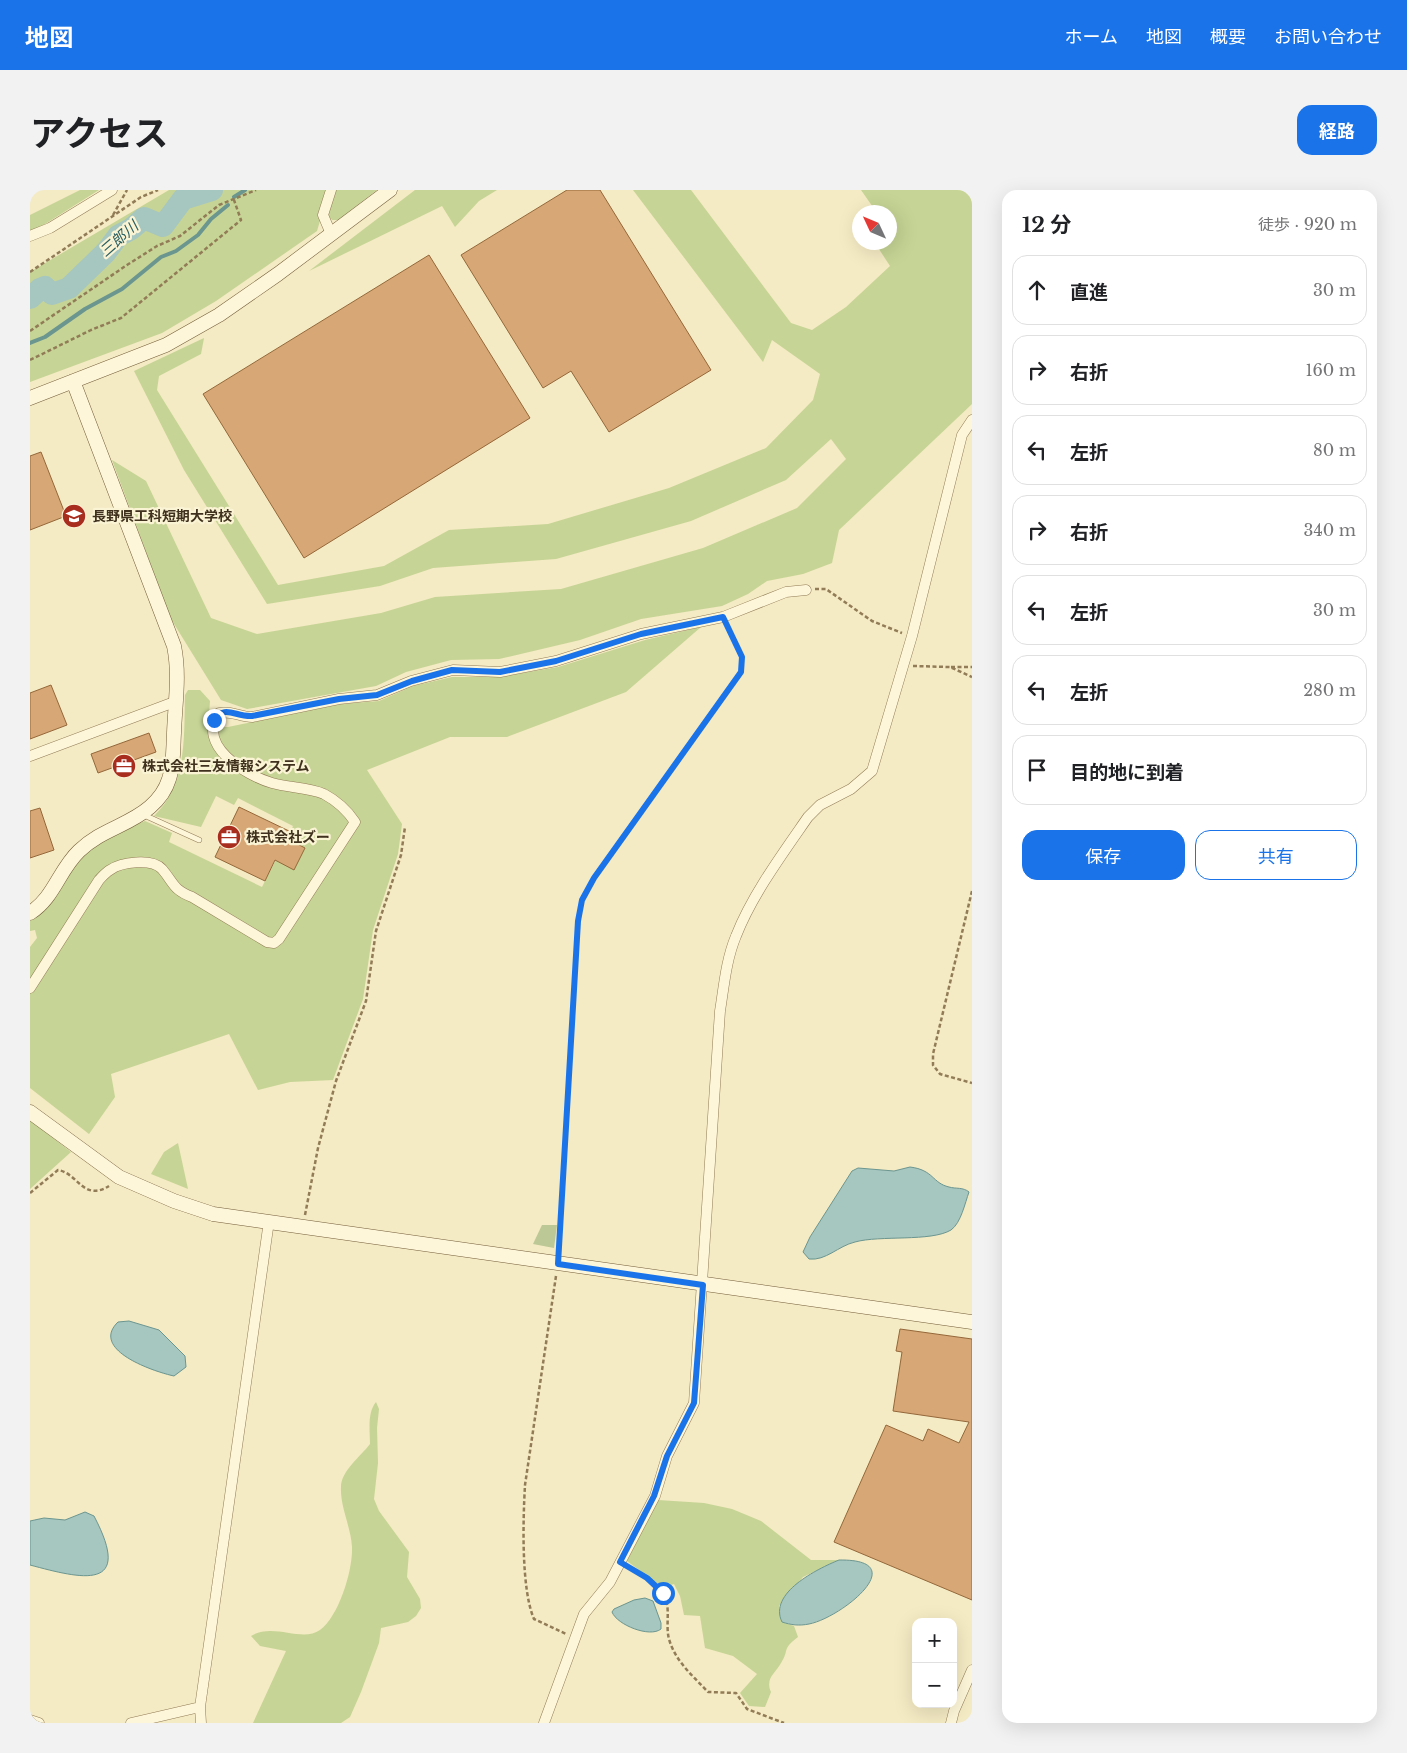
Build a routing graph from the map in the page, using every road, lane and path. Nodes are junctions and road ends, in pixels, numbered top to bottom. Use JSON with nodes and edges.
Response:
{"nodes":[{"id":1,"x":112,"y":190,"type":"edge"},
{"id":2,"x":127,"y":190,"type":"edge"},
{"id":3,"x":158,"y":190,"type":"edge"},
{"id":4,"x":256,"y":190,"type":"edge"},
{"id":5,"x":331,"y":190,"type":"edge"},
{"id":6,"x":390,"y":190,"type":"edge"},
{"id":7,"x":234,"y":200,"type":"junction"},
{"id":8,"x":112,"y":216,"type":"junction"},
{"id":9,"x":332,"y":234,"type":"junction"},
{"id":10,"x":30,"y":236,"type":"edge"},
{"id":11,"x":30,"y":272,"type":"edge"},
{"id":12,"x":30,"y":331,"type":"edge"},
{"id":13,"x":30,"y":360,"type":"edge"},
{"id":14,"x":74,"y":381,"type":"junction"},
{"id":15,"x":30,"y":398,"type":"edge"},
{"id":16,"x":972,"y":420,"type":"edge"},
{"id":17,"x":806,"y":590,"type":"joint"},
{"id":18,"x":723,"y":617,"type":"junction"},
{"id":19,"x":912,"y":636,"type":"junction"},
{"id":20,"x":904,"y":665,"type":"junction"},
{"id":21,"x":950,"y":667,"type":"junction"},
{"id":22,"x":972,"y":667,"type":"edge"},
{"id":23,"x":972,"y":677,"type":"edge"},
{"id":24,"x":177,"y":701,"type":"junction"},
{"id":25,"x":30,"y":756,"type":"edge"},
{"id":26,"x":141,"y":814,"type":"junction"},
{"id":27,"x":405,"y":827,"type":"dead end"},
{"id":28,"x":200,"y":840,"type":"dead end"},
{"id":29,"x":972,"y":891,"type":"edge"},
{"id":30,"x":30,"y":913,"type":"edge"},
{"id":31,"x":30,"y":988,"type":"edge"},
{"id":32,"x":972,"y":1083,"type":"edge"},
{"id":33,"x":30,"y":1112,"type":"edge"},
{"id":34,"x":119,"y":1177,"type":"junction"},
{"id":35,"x":30,"y":1193,"type":"edge"},
{"id":36,"x":269,"y":1221,"type":"junction"},
{"id":37,"x":303,"y":1226,"type":"junction"},
{"id":38,"x":558,"y":1264,"type":"junction"},
{"id":39,"x":703,"y":1285,"type":"junction"},
{"id":40,"x":972,"y":1322,"type":"edge"},
{"id":41,"x":620,"y":1562,"type":"junction"},
{"id":42,"x":574,"y":1638,"type":"junction"},
{"id":43,"x":972,"y":1670,"type":"edge"},
{"id":44,"x":200,"y":1707,"type":"junction"},
{"id":45,"x":30,"y":1720,"type":"edge"},
{"id":46,"x":38,"y":1723,"type":"edge"},
{"id":47,"x":131,"y":1723,"type":"edge"},
{"id":48,"x":201,"y":1723,"type":"edge"},
{"id":49,"x":544,"y":1723,"type":"edge"},
{"id":50,"x":784,"y":1723,"type":"edge"},
{"id":51,"x":951,"y":1723,"type":"edge"}],
"edges":[{"from":1,"to":10,"type":"street"},
{"from":2,"to":8,"type":"path"},
{"from":3,"to":8,"type":"path"},
{"from":4,"to":7,"type":"path"},
{"from":5,"to":9,"type":"street"},
{"from":6,"to":9,"type":"street"},
{"from":7,"to":12,"type":"path"},
{"from":7,"to":13,"type":"path"},
{"from":8,"to":11,"type":"path"},
{"from":9,"to":14,"type":"street"},
{"from":14,"to":15,"type":"street"},
{"from":14,"to":24,"type":"street"},
{"from":16,"to":19,"type":"street"},
{"from":17,"to":18,"type":"street"},
{"from":17,"to":19,"type":"path"},
{"from":18,"to":31,"type":"street"},
{"from":18,"to":38,"type":"path"},
{"from":19,"to":20,"type":"street"},
{"from":20,"to":21,"type":"path"},
{"from":20,"to":39,"type":"street"},
{"from":21,"to":22,"type":"path"},
{"from":21,"to":23,"type":"path"},
{"from":24,"to":25,"type":"street"},
{"from":24,"to":26,"type":"street"},
{"from":26,"to":28,"type":"lane"},
{"from":26,"to":30,"type":"street"},
{"from":27,"to":37,"type":"path"},
{"from":29,"to":32,"type":"path"},
{"from":33,"to":34,"type":"street"},
{"from":34,"to":35,"type":"path"},
{"from":34,"to":36,"type":"street"},
{"from":36,"to":37,"type":"street"},
{"from":36,"to":44,"type":"street"},
{"from":37,"to":38,"type":"street"},
{"from":38,"to":39,"type":"street"},
{"from":38,"to":42,"type":"path"},
{"from":39,"to":40,"type":"street"},
{"from":39,"to":41,"type":"street"},
{"from":41,"to":42,"type":"street"},
{"from":41,"to":50,"type":"path"},
{"from":42,"to":49,"type":"street"},
{"from":43,"to":51,"type":"street"},
{"from":44,"to":47,"type":"street"},
{"from":44,"to":48,"type":"street"},
{"from":45,"to":46,"type":"street"}]}
